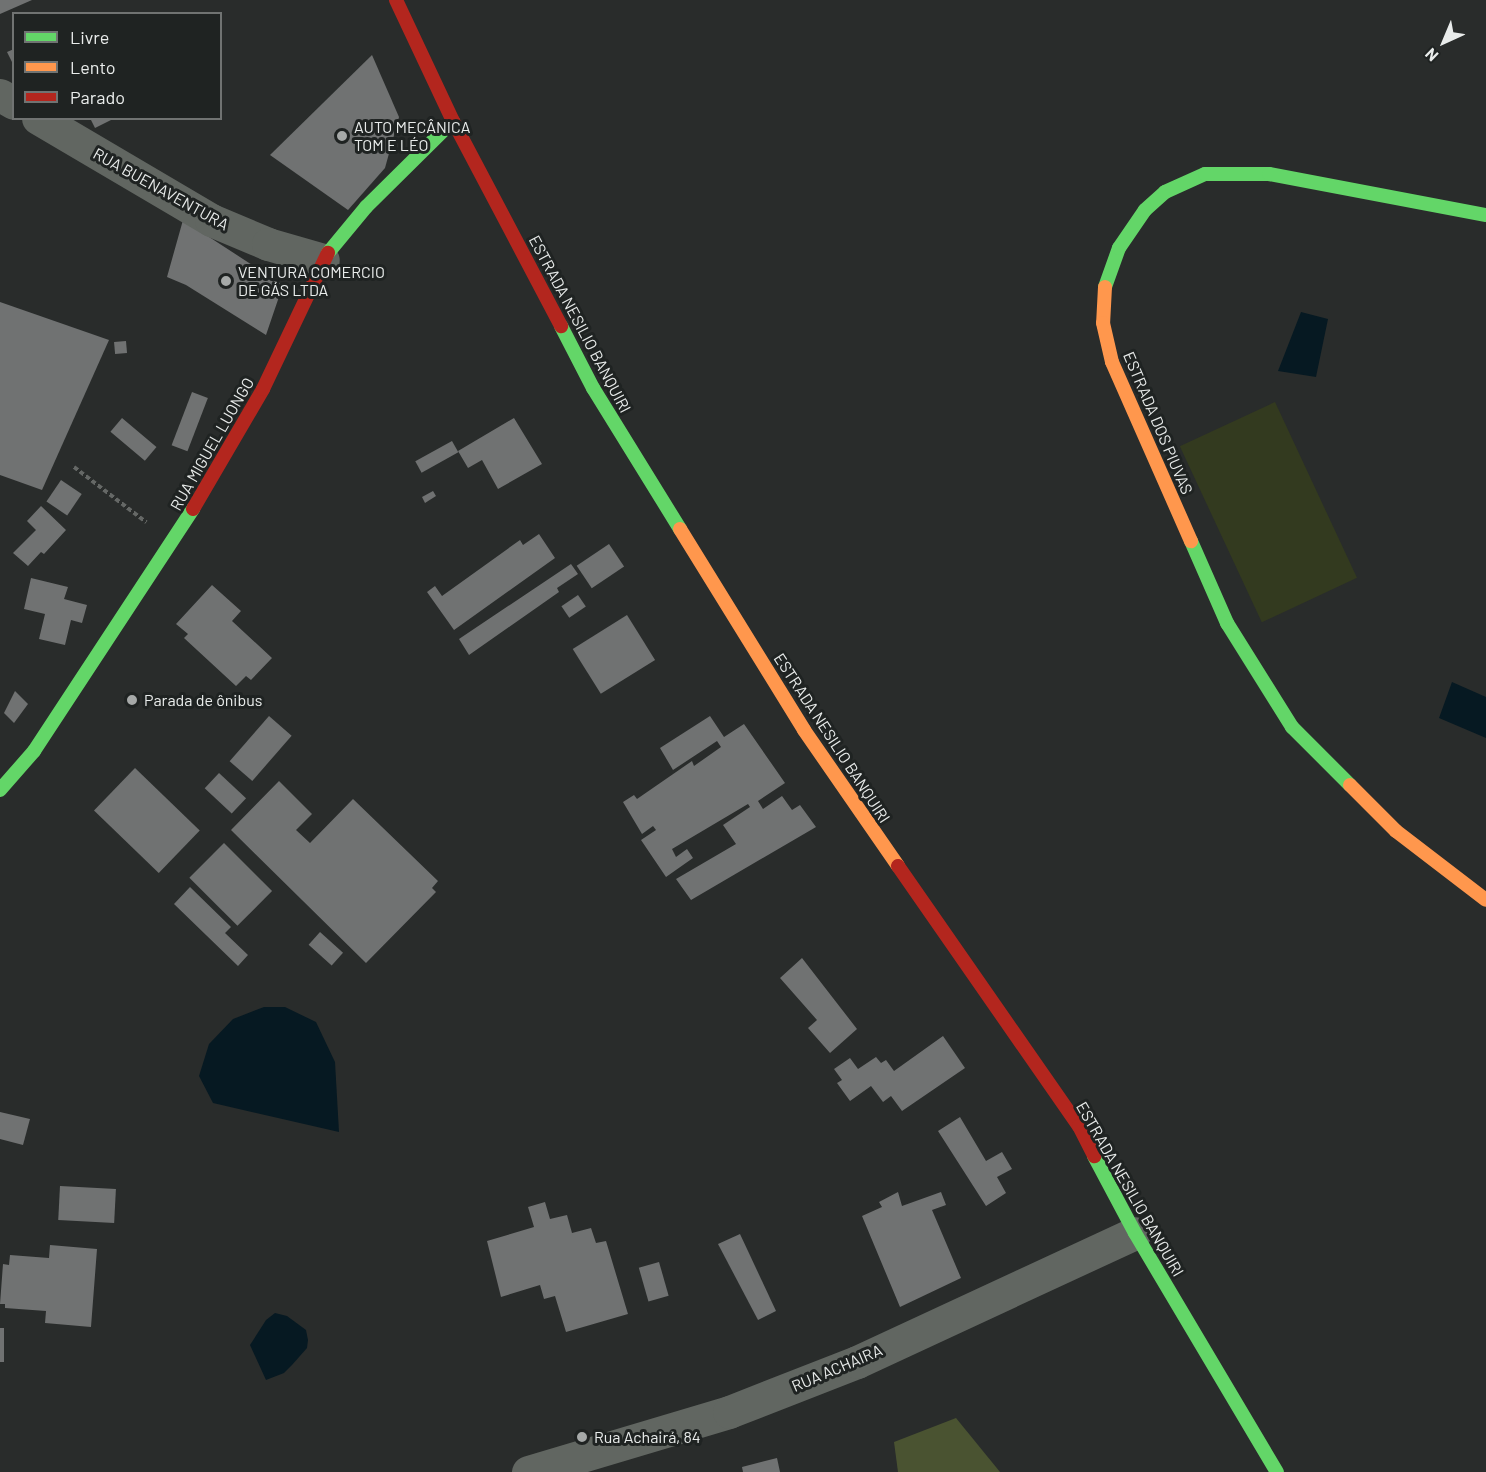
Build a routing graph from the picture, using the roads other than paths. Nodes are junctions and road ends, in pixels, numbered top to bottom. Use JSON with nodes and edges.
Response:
{"nodes":[{"id":1,"x":396,"y":0,"type":"edge"},
{"id":2,"x":41,"y":120,"type":"edge"},
{"id":3,"x":453,"y":121,"type":"junction"},
{"id":4,"x":1486,"y":215,"type":"edge"},
{"id":5,"x":323,"y":260,"type":"junction"},
{"id":6,"x":0,"y":790,"type":"edge"},
{"id":7,"x":1486,"y":900,"type":"edge"},
{"id":8,"x":1135,"y":1233,"type":"junction"},
{"id":9,"x":528,"y":1472,"type":"edge"},
{"id":10,"x":1277,"y":1472,"type":"edge"}],
"edges":[{"from":1,"to":3,"type":"street","name":"ESTRADA NESILIO BANQUIRI"},
{"from":2,"to":5,"type":"street","name":"RUA BUENAVENTURA"},
{"from":3,"to":5,"type":"street","name":"RUA MIGUEL LUONGO"},
{"from":3,"to":8,"type":"street","name":"ESTRADA NESILIO BANQUIRI"},
{"from":4,"to":7,"type":"street","name":"ESTRADA DOS PIUVAS"},
{"from":5,"to":6,"type":"street","name":"RUA MIGUEL LUONGO"},
{"from":8,"to":9,"type":"street","name":"RUA ACHAIRA"},
{"from":8,"to":10,"type":"street","name":"ESTRADA NESILIO BANQUIRI"}]}
